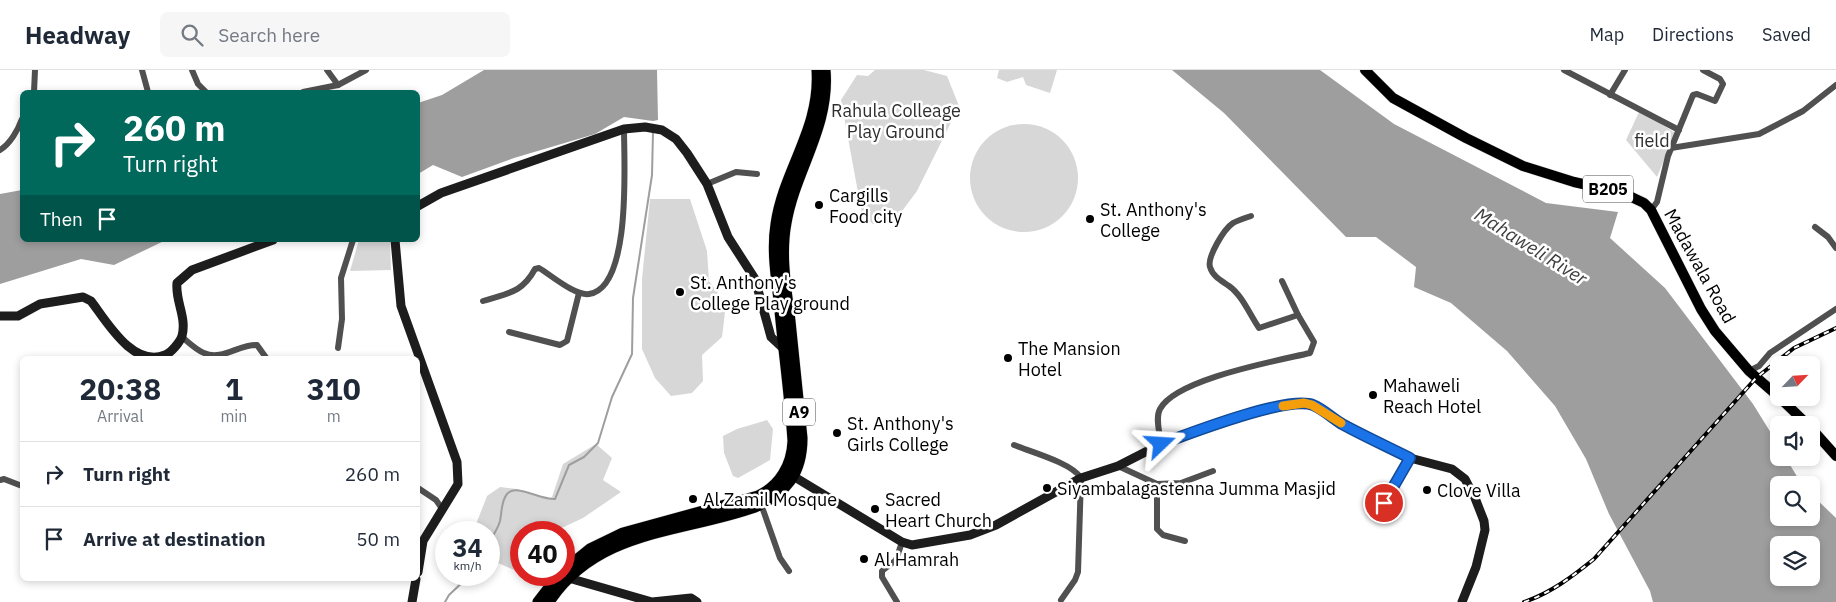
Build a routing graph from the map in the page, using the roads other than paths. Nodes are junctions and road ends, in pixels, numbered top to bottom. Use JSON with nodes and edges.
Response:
{"nodes":[{"id":1,"x":35,"y":70,"type":"edge"},
{"id":2,"x":142,"y":70,"type":"edge"},
{"id":3,"x":192,"y":70,"type":"edge"},
{"id":4,"x":327,"y":70,"type":"edge"},
{"id":5,"x":366,"y":70,"type":"edge"},
{"id":6,"x":817,"y":70,"type":"edge"},
{"id":7,"x":825,"y":70,"type":"edge"},
{"id":8,"x":1365,"y":70,"type":"edge"},
{"id":9,"x":1564,"y":70,"type":"edge"},
{"id":10,"x":1625,"y":70,"type":"edge"},
{"id":11,"x":1703,"y":70,"type":"edge"},
{"id":12,"x":338,"y":85,"type":"junction"},
{"id":13,"x":1836,"y":85,"type":"edge"},
{"id":14,"x":34,"y":90,"type":"edge"},
{"id":15,"x":147,"y":90,"type":"edge"},
{"id":16,"x":204,"y":90,"type":"edge"},
{"id":17,"x":313,"y":90,"type":"edge"},
{"id":18,"x":1610,"y":95,"type":"junction"},
{"id":19,"x":20,"y":124,"type":"edge"},
{"id":20,"x":624,"y":129,"type":"junction"},
{"id":21,"x":1679,"y":130,"type":"junction"},
{"id":22,"x":1671,"y":148,"type":"junction"},
{"id":23,"x":0,"y":150,"type":"edge"},
{"id":24,"x":757,"y":174,"type":"dead end"},
{"id":25,"x":707,"y":184,"type":"junction"},
{"id":26,"x":420,"y":205,"type":"edge"},
{"id":27,"x":1650,"y":210,"type":"junction"},
{"id":28,"x":1251,"y":216,"type":"dead end"},
{"id":29,"x":1815,"y":227,"type":"dead end"},
{"id":30,"x":268,"y":242,"type":"edge"},
{"id":31,"x":352,"y":242,"type":"edge"},
{"id":32,"x":395,"y":242,"type":"edge"},
{"id":33,"x":1836,"y":248,"type":"edge"},
{"id":34,"x":1282,"y":281,"type":"dead end"},
{"id":35,"x":579,"y":294,"type":"junction"},
{"id":36,"x":483,"y":301,"type":"dead end"},
{"id":37,"x":1836,"y":309,"type":"edge"},
{"id":38,"x":1298,"y":315,"type":"junction"},
{"id":39,"x":0,"y":316,"type":"edge"},
{"id":40,"x":509,"y":332,"type":"dead end"},
{"id":41,"x":182,"y":337,"type":"junction"},
{"id":42,"x":338,"y":348,"type":"dead end"},
{"id":43,"x":788,"y":352,"type":"junction"},
{"id":44,"x":141,"y":356,"type":"edge"},
{"id":45,"x":164,"y":356,"type":"edge"},
{"id":46,"x":265,"y":356,"type":"edge"},
{"id":47,"x":419,"y":356,"type":"edge"},
{"id":48,"x":420,"y":359,"type":"edge"},
{"id":49,"x":1749,"y":371,"type":"junction"},
{"id":50,"x":1770,"y":389,"type":"edge"},
{"id":51,"x":1788,"y":406,"type":"edge"},
{"id":52,"x":1799,"y":416,"type":"edge"},
{"id":53,"x":1820,"y":438,"type":"edge"},
{"id":54,"x":1161,"y":444,"type":"junction"},
{"id":55,"x":1014,"y":446,"type":"dead end"},
{"id":56,"x":1836,"y":456,"type":"edge"},
{"id":57,"x":1410,"y":458,"type":"junction"},
{"id":58,"x":1118,"y":466,"type":"junction"},
{"id":59,"x":1213,"y":471,"type":"dead end"},
{"id":60,"x":789,"y":474,"type":"junction"},
{"id":61,"x":1081,"y":478,"type":"junction"},
{"id":62,"x":0,"y":480,"type":"edge"},
{"id":63,"x":1156,"y":484,"type":"junction"},
{"id":64,"x":20,"y":485,"type":"edge"},
{"id":65,"x":420,"y":489,"type":"edge"},
{"id":66,"x":761,"y":504,"type":"junction"},
{"id":67,"x":1384,"y":507,"type":"dead end"},
{"id":68,"x":443,"y":510,"type":"junction"},
{"id":69,"x":1185,"y":541,"type":"dead end"},
{"id":70,"x":902,"y":542,"type":"junction"},
{"id":71,"x":420,"y":560,"type":"edge"},
{"id":72,"x":575,"y":563,"type":"edge"},
{"id":73,"x":575,"y":569,"type":"edge"},
{"id":74,"x":790,"y":571,"type":"dead end"},
{"id":75,"x":575,"y":579,"type":"edge"},
{"id":76,"x":416,"y":581,"type":"edge"},
{"id":77,"x":553,"y":586,"type":"edge"},
{"id":78,"x":557,"y":586,"type":"edge"},
{"id":79,"x":1061,"y":600,"type":"dead end"},
{"id":80,"x":412,"y":602,"type":"edge"},
{"id":81,"x":538,"y":602,"type":"edge"},
{"id":82,"x":549,"y":602,"type":"edge"},
{"id":83,"x":697,"y":602,"type":"edge"},
{"id":84,"x":898,"y":602,"type":"edge"},
{"id":85,"x":1462,"y":602,"type":"edge"}],
"edges":[{"from":1,"to":14,"type":"street"},
{"from":2,"to":15,"type":"street"},
{"from":3,"to":16,"type":"street"},
{"from":4,"to":12,"type":"street"},
{"from":5,"to":12,"type":"street"},
{"from":6,"to":43,"type":"highway","number":"A9"},
{"from":7,"to":43,"type":"highway","number":"A9"},
{"from":8,"to":27,"type":"main road","name":"Madawala Road","number":"B205"},
{"from":9,"to":18,"type":"street"},
{"from":10,"to":18,"type":"street"},
{"from":11,"to":21,"type":"street"},
{"from":12,"to":17,"type":"street"},
{"from":13,"to":22,"type":"street"},
{"from":18,"to":21,"type":"street"},
{"from":19,"to":23,"type":"street"},
{"from":20,"to":25,"type":"street"},
{"from":20,"to":26,"type":"street"},
{"from":20,"to":35,"type":"street"},
{"from":21,"to":22,"type":"street"},
{"from":22,"to":27,"type":"street"},
{"from":24,"to":25,"type":"street"},
{"from":25,"to":43,"type":"street"},
{"from":27,"to":49,"type":"main road","name":"Madawala Road","number":"B205"},
{"from":28,"to":38,"type":"street"},
{"from":29,"to":33,"type":"street"},
{"from":30,"to":41,"type":"street"},
{"from":31,"to":42,"type":"street"},
{"from":32,"to":47,"type":"street"},
{"from":34,"to":38,"type":"street"},
{"from":35,"to":36,"type":"street"},
{"from":35,"to":40,"type":"street"},
{"from":37,"to":49,"type":"street"},
{"from":38,"to":54,"type":"street"},
{"from":39,"to":44,"type":"street"},
{"from":41,"to":45,"type":"street"},
{"from":41,"to":46,"type":"street"},
{"from":43,"to":60,"type":"highway","number":"A9"},
{"from":48,"to":68,"type":"street"},
{"from":49,"to":50,"type":"main road","name":"Madawala Road","number":"B205"},
{"from":51,"to":52,"type":"main road","name":"Madawala Road","number":"B205"},
{"from":53,"to":56,"type":"main road"},
{"from":54,"to":57,"type":"street"},
{"from":54,"to":58,"type":"street"},
{"from":55,"to":61,"type":"street"},
{"from":57,"to":67,"type":"street"},
{"from":57,"to":85,"type":"street"},
{"from":58,"to":61,"type":"street"},
{"from":58,"to":63,"type":"street"},
{"from":59,"to":63,"type":"street"},
{"from":60,"to":66,"type":"highway","number":"A9"},
{"from":60,"to":70,"type":"street"},
{"from":60,"to":72,"type":"highway","number":"A9"},
{"from":61,"to":70,"type":"street"},
{"from":61,"to":79,"type":"street"},
{"from":62,"to":64,"type":"street"},
{"from":63,"to":69,"type":"street"},
{"from":65,"to":68,"type":"street"},
{"from":66,"to":73,"type":"highway","number":"A9"},
{"from":66,"to":74,"type":"street"},
{"from":68,"to":71,"type":"street"},
{"from":70,"to":84,"type":"street"},
{"from":75,"to":83,"type":"street"},
{"from":76,"to":80,"type":"street"},
{"from":77,"to":81,"type":"highway","number":"A9"},
{"from":78,"to":82,"type":"highway","number":"A9"}]}
